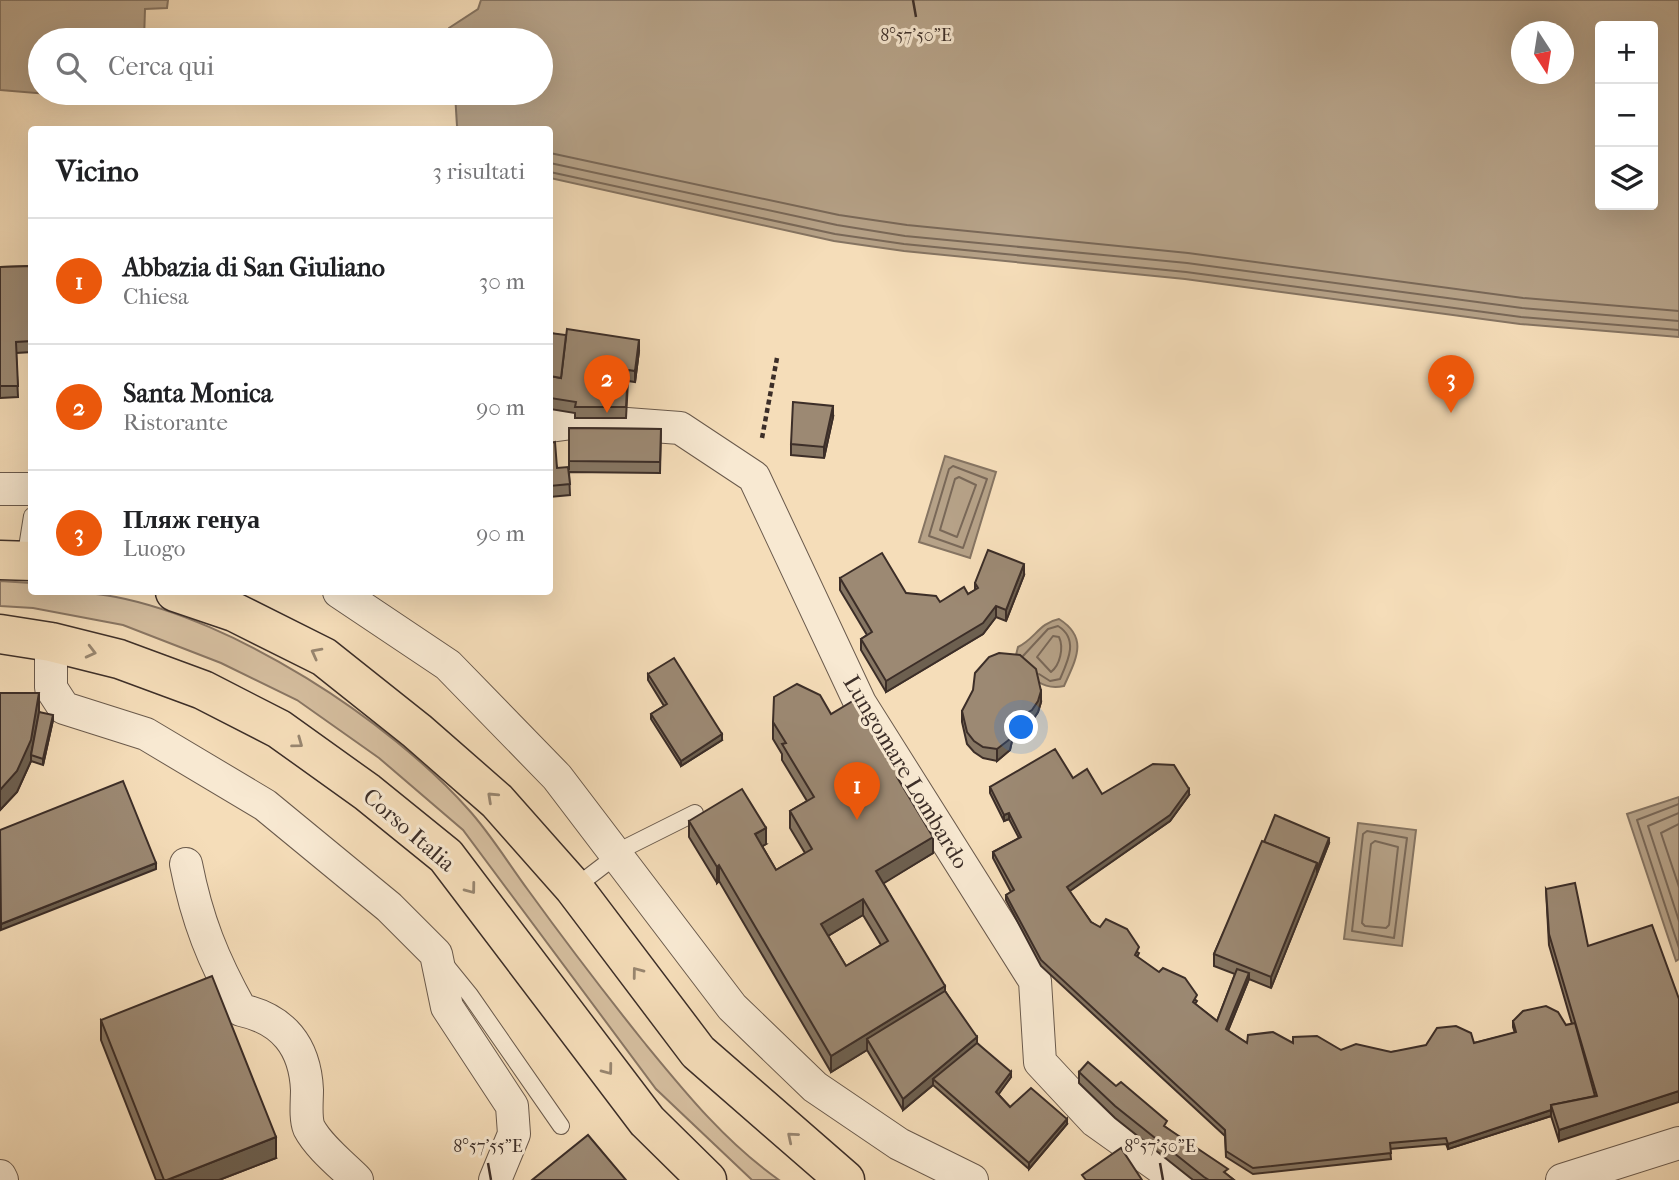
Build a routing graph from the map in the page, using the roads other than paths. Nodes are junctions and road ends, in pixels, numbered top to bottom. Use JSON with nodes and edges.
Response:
{"nodes":[{"id":1,"x":553,"y":426,"type":"edge"},
{"id":2,"x":0,"y":489,"type":"edge"},
{"id":3,"x":28,"y":489,"type":"edge"},
{"id":4,"x":28,"y":530,"type":"edge"},
{"id":5,"x":19,"y":560,"type":"edge"},
{"id":6,"x":194,"y":595,"type":"edge"},
{"id":7,"x":344,"y":595,"type":"edge"},
{"id":8,"x":239,"y":602,"type":"edge"},
{"id":9,"x":0,"y":635,"type":"edge"},
{"id":10,"x":51,"y":642,"type":"junction"},
{"id":11,"x":695,"y":813,"type":"dead end"},
{"id":12,"x":617,"y":856,"type":"junction"},
{"id":13,"x":186,"y":864,"type":"dead end"},
{"id":14,"x":574,"y":888,"type":"junction"},
{"id":15,"x":436,"y":954,"type":"junction"},
{"id":16,"x":561,"y":1126,"type":"dead end"},
{"id":17,"x":1679,"y":1143,"type":"edge"},
{"id":18,"x":357,"y":1180,"type":"edge"},
{"id":19,"x":495,"y":1180,"type":"edge"},
{"id":20,"x":707,"y":1180,"type":"edge"},
{"id":21,"x":845,"y":1180,"type":"edge"},
{"id":22,"x":971,"y":1180,"type":"edge"},
{"id":23,"x":1178,"y":1180,"type":"edge"},
{"id":24,"x":1562,"y":1180,"type":"edge"}],
"edges":[{"from":1,"to":23,"type":"street","name":"Lungomare Lombardo"},
{"from":2,"to":3,"type":"street"},
{"from":4,"to":5,"type":"lane"},
{"from":6,"to":8,"type":"main road"},
{"from":7,"to":12,"type":"street"},
{"from":14,"to":8,"type":"main road","one_way":true},
{"from":9,"to":10,"type":"main road","name":"Corso Italia"},
{"from":10,"to":15,"type":"street"},
{"from":10,"to":20,"type":"main road","name":"Corso Italia","one_way":true},
{"from":11,"to":12,"type":"lane"},
{"from":12,"to":14,"type":"lane"},
{"from":12,"to":22,"type":"street"},
{"from":13,"to":18,"type":"street"},
{"from":21,"to":14,"type":"main road","one_way":true},
{"from":15,"to":16,"type":"lane"},
{"from":15,"to":19,"type":"street"},
{"from":17,"to":24,"type":"street"}]}
